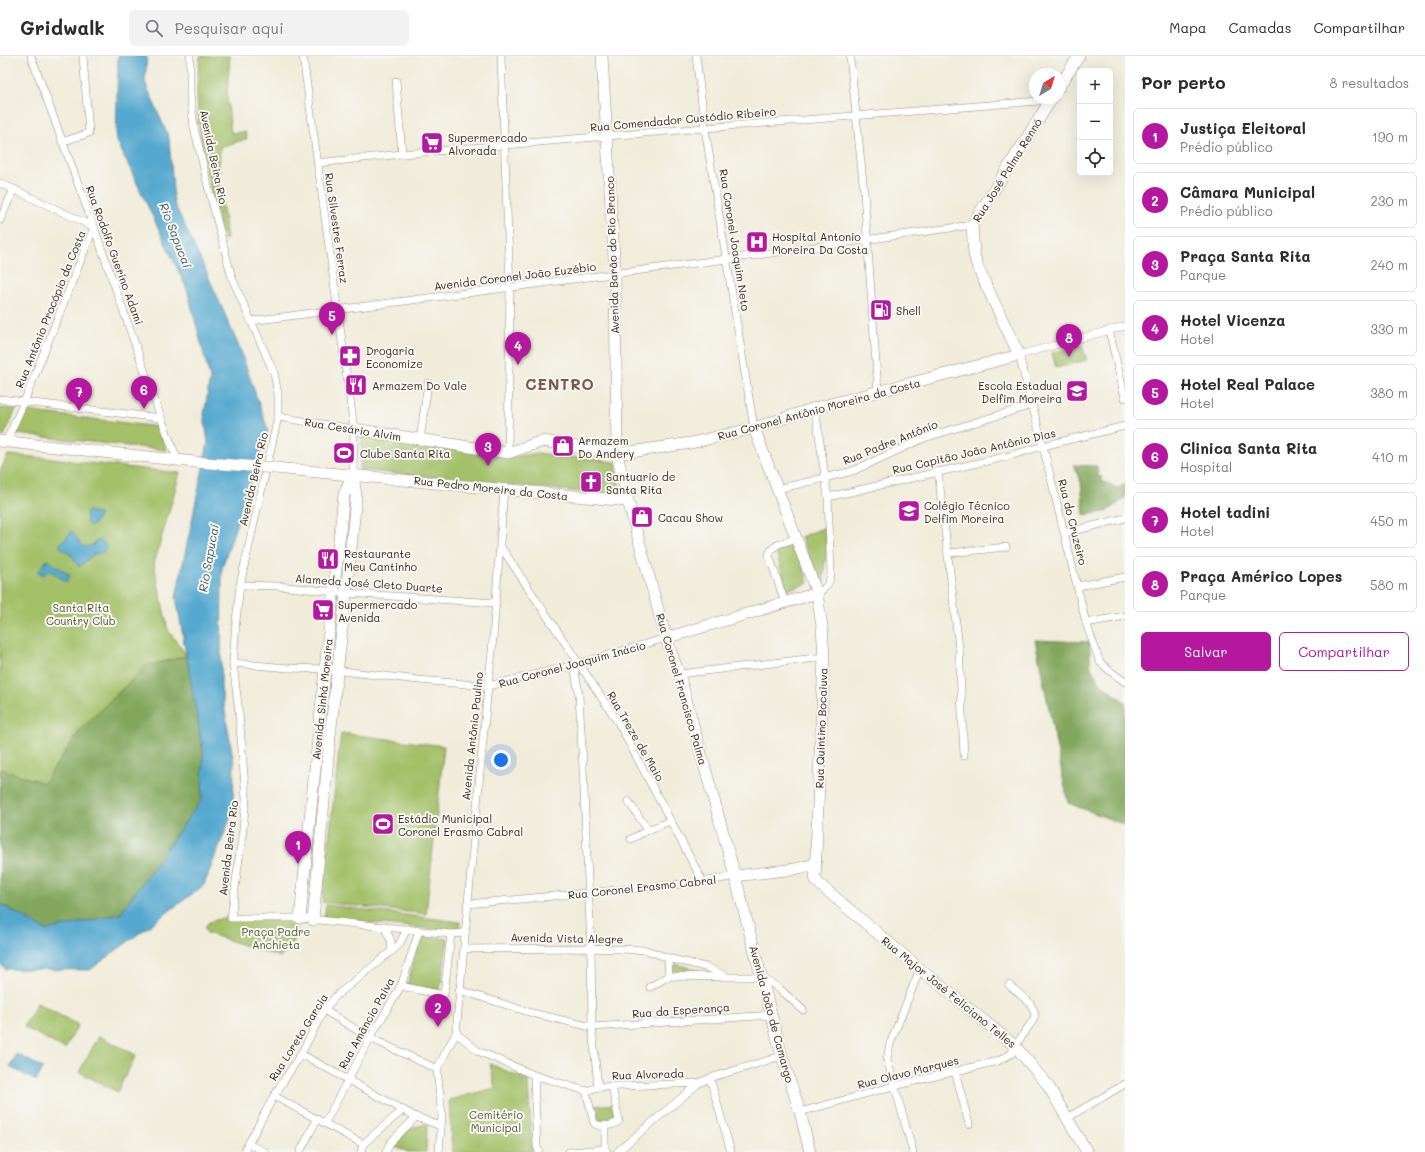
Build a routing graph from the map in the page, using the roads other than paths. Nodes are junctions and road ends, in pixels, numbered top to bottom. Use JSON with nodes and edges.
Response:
{"nodes":[{"id":1,"x":31,"y":56,"type":"edge"},
{"id":2,"x":83,"y":56,"type":"edge"},
{"id":3,"x":190,"y":56,"type":"edge"},
{"id":4,"x":303,"y":56,"type":"edge"},
{"id":5,"x":501,"y":56,"type":"edge"},
{"id":6,"x":602,"y":56,"type":"edge"},
{"id":7,"x":696,"y":56,"type":"edge"},
{"id":8,"x":850,"y":56,"type":"edge"},
{"id":9,"x":1079,"y":56,"type":"edge"},
{"id":10,"x":1065,"y":78,"type":"edge"},
{"id":11,"x":396,"y":81,"type":"dead end"},
{"id":12,"x":1029,"y":101,"type":"edge"},
{"id":13,"x":1048,"y":104,"type":"edge"},
{"id":14,"x":856,"y":116,"type":"junction"},
{"id":15,"x":705,"y":129,"type":"junction"},
{"id":16,"x":607,"y":136,"type":"junction"},
{"id":17,"x":62,"y":142,"type":"junction"},
{"id":18,"x":505,"y":145,"type":"junction"},
{"id":19,"x":402,"y":154,"type":"junction"},
{"id":20,"x":317,"y":163,"type":"junction"},
{"id":21,"x":0,"y":182,"type":"edge"},
{"id":22,"x":14,"y":188,"type":"junction"},
{"id":23,"x":0,"y":220,"type":"edge"},
{"id":24,"x":972,"y":225,"type":"junction"},
{"id":25,"x":94,"y":227,"type":"junction"},
{"id":26,"x":867,"y":240,"type":"junction"},
{"id":27,"x":727,"y":258,"type":"junction"},
{"id":28,"x":615,"y":274,"type":"junction"},
{"id":29,"x":510,"y":288,"type":"junction"},
{"id":30,"x":337,"y":309,"type":"junction"},
{"id":31,"x":251,"y":321,"type":"junction"},
{"id":32,"x":1125,"y":326,"type":"edge"},
{"id":33,"x":1109,"y":330,"type":"junction"},
{"id":34,"x":1019,"y":355,"type":"junction"},
{"id":35,"x":428,"y":382,"type":"dead end"},
{"id":36,"x":878,"y":392,"type":"junction"},
{"id":37,"x":1125,"y":398,"type":"edge"},
{"id":38,"x":0,"y":399,"type":"edge"},
{"id":39,"x":24,"y":402,"type":"junction"},
{"id":40,"x":1032,"y":405,"type":"junction"},
{"id":41,"x":815,"y":408,"type":"junction"},
{"id":42,"x":278,"y":417,"type":"junction"},
{"id":43,"x":161,"y":418,"type":"junction"},
{"id":44,"x":1125,"y":426,"type":"edge"},
{"id":45,"x":754,"y":428,"type":"junction"},
{"id":46,"x":354,"y":429,"type":"junction"},
{"id":47,"x":420,"y":440,"type":"junction"},
{"id":48,"x":3,"y":442,"type":"edge"},
{"id":49,"x":1043,"y":446,"type":"junction"},
{"id":50,"x":508,"y":453,"type":"junction"},
{"id":51,"x":617,"y":454,"type":"junction"},
{"id":52,"x":178,"y":461,"type":"junction"},
{"id":53,"x":938,"y":471,"type":"junction"},
{"id":54,"x":353,"y":474,"type":"junction"},
{"id":55,"x":824,"y":478,"type":"junction"},
{"id":56,"x":504,"y":489,"type":"junction"},
{"id":57,"x":778,"y":489,"type":"junction"},
{"id":58,"x":828,"y":497,"type":"junction"},
{"id":59,"x":628,"y":501,"type":"junction"},
{"id":60,"x":1125,"y":518,"type":"edge"},
{"id":61,"x":1065,"y":533,"type":"junction"},
{"id":62,"x":797,"y":538,"type":"junction"},
{"id":63,"x":501,"y":547,"type":"junction"},
{"id":64,"x":1006,"y":547,"type":"dead end"},
{"id":65,"x":949,"y":553,"type":"junction"},
{"id":66,"x":1125,"y":577,"type":"edge"},
{"id":67,"x":240,"y":585,"type":"junction"},
{"id":68,"x":1078,"y":586,"type":"junction"},
{"id":69,"x":334,"y":592,"type":"junction"},
{"id":70,"x":346,"y":593,"type":"junction"},
{"id":71,"x":817,"y":593,"type":"junction"},
{"id":72,"x":496,"y":603,"type":"junction"},
{"id":73,"x":785,"y":603,"type":"junction"},
{"id":74,"x":1125,"y":616,"type":"edge"},
{"id":75,"x":1086,"y":623,"type":"junction"},
{"id":76,"x":666,"y":638,"type":"junction"},
{"id":77,"x":824,"y":657,"type":"junction"},
{"id":78,"x":233,"y":663,"type":"junction"},
{"id":79,"x":577,"y":664,"type":"junction"},
{"id":80,"x":325,"y":670,"type":"junction"},
{"id":81,"x":337,"y":671,"type":"junction"},
{"id":82,"x":679,"y":674,"type":"junction"},
{"id":83,"x":1125,"y":682,"type":"edge"},
{"id":84,"x":488,"y":686,"type":"junction"},
{"id":85,"x":318,"y":734,"type":"junction"},
{"id":86,"x":330,"y":736,"type":"junction"},
{"id":87,"x":964,"y":756,"type":"dead end"},
{"id":88,"x":628,"y":801,"type":"dead end"},
{"id":89,"x":670,"y":821,"type":"junction"},
{"id":90,"x":648,"y":830,"type":"junction"},
{"id":91,"x":631,"y":839,"type":"dead end"},
{"id":92,"x":816,"y":864,"type":"junction"},
{"id":93,"x":735,"y":876,"type":"junction"},
{"id":94,"x":703,"y":882,"type":"junction"},
{"id":95,"x":588,"y":893,"type":"junction"},
{"id":96,"x":467,"y":904,"type":"junction"},
{"id":97,"x":300,"y":918,"type":"junction"},
{"id":98,"x":313,"y":920,"type":"junction"},
{"id":99,"x":384,"y":926,"type":"junction"},
{"id":100,"x":407,"y":929,"type":"junction"},
{"id":101,"x":419,"y":930,"type":"junction"},
{"id":102,"x":465,"y":933,"type":"junction"},
{"id":103,"x":451,"y":934,"type":"junction"},
{"id":104,"x":591,"y":948,"type":"junction"},
{"id":105,"x":464,"y":949,"type":"junction"},
{"id":106,"x":392,"y":951,"type":"junction"},
{"id":107,"x":668,"y":958,"type":"junction"},
{"id":108,"x":920,"y":969,"type":"junction"},
{"id":109,"x":669,"y":976,"type":"junction"},
{"id":110,"x":727,"y":977,"type":"junction"},
{"id":111,"x":762,"y":978,"type":"junction"},
{"id":112,"x":1009,"y":985,"type":"dead end"},
{"id":113,"x":401,"y":986,"type":"junction"},
{"id":114,"x":650,"y":987,"type":"dead end"},
{"id":115,"x":460,"y":990,"type":"junction"},
{"id":116,"x":324,"y":1010,"type":"junction"},
{"id":117,"x":803,"y":1010,"type":"dead end"},
{"id":118,"x":771,"y":1015,"type":"junction"},
{"id":119,"x":592,"y":1027,"type":"junction"},
{"id":120,"x":456,"y":1034,"type":"junction"},
{"id":121,"x":370,"y":1038,"type":"junction"},
{"id":122,"x":1015,"y":1046,"type":"junction"},
{"id":123,"x":300,"y":1054,"type":"junction"},
{"id":124,"x":782,"y":1056,"type":"junction"},
{"id":125,"x":437,"y":1069,"type":"junction"},
{"id":126,"x":955,"y":1071,"type":"junction"},
{"id":127,"x":534,"y":1076,"type":"junction"},
{"id":128,"x":710,"y":1078,"type":"junction"},
{"id":129,"x":348,"y":1080,"type":"junction"},
{"id":130,"x":699,"y":1083,"type":"junction"},
{"id":131,"x":1125,"y":1084,"type":"edge"},
{"id":132,"x":894,"y":1086,"type":"junction"},
{"id":133,"x":612,"y":1087,"type":"junction"},
{"id":134,"x":598,"y":1088,"type":"junction"},
{"id":135,"x":586,"y":1091,"type":"junction"},
{"id":136,"x":274,"y":1096,"type":"junction"},
{"id":137,"x":403,"y":1110,"type":"junction"},
{"id":138,"x":800,"y":1112,"type":"junction"},
{"id":139,"x":416,"y":1117,"type":"junction"},
{"id":140,"x":1067,"y":1118,"type":"junction"},
{"id":141,"x":317,"y":1119,"type":"junction"},
{"id":142,"x":325,"y":1123,"type":"junction"},
{"id":143,"x":969,"y":1124,"type":"dead end"},
{"id":144,"x":605,"y":1125,"type":"junction"},
{"id":145,"x":441,"y":1126,"type":"junction"},
{"id":146,"x":248,"y":1144,"type":"junction"},
{"id":147,"x":363,"y":1144,"type":"junction"},
{"id":148,"x":538,"y":1149,"type":"edge"},
{"id":149,"x":606,"y":1150,"type":"edge"},
{"id":150,"x":622,"y":1151,"type":"edge"},
{"id":151,"x":244,"y":1152,"type":"edge"},
{"id":152,"x":265,"y":1152,"type":"edge"},
{"id":153,"x":300,"y":1152,"type":"edge"},
{"id":154,"x":362,"y":1152,"type":"edge"},
{"id":155,"x":386,"y":1152,"type":"edge"},
{"id":156,"x":439,"y":1152,"type":"edge"},
{"id":157,"x":570,"y":1152,"type":"edge"},
{"id":158,"x":731,"y":1152,"type":"edge"},
{"id":159,"x":810,"y":1152,"type":"edge"},
{"id":160,"x":913,"y":1152,"type":"edge"},
{"id":161,"x":1087,"y":1152,"type":"edge"}],
"edges":[{"from":1,"to":17,"type":"street","name":"Rua Rodolfo Guerino Adami"},
{"from":2,"to":17,"type":"street"},
{"from":3,"to":31,"type":"street","name":"Avenida Beira Rio"},
{"from":4,"to":20,"type":"street","name":"Rua Silvestre Ferraz"},
{"from":5,"to":18,"type":"street"},
{"from":6,"to":16,"type":"main road","name":"Avenida Barão do Rio Branco"},
{"from":7,"to":15,"type":"street","name":"Rua Coronel Joaquim Neto"},
{"from":8,"to":14,"type":"street"},
{"from":9,"to":10,"type":"main road"},
{"from":11,"to":19,"type":"street"},
{"from":12,"to":14,"type":"street","name":"Rua Comendador Custódio Ribeiro"},
{"from":13,"to":24,"type":"main road","name":"Rua José Palma Rennó"},
{"from":14,"to":15,"type":"street","name":"Rua Comendador Custódio Ribeiro"},
{"from":14,"to":26,"type":"street"},
{"from":15,"to":16,"type":"street","name":"Rua Comendador Custódio Ribeiro"},
{"from":15,"to":27,"type":"street","name":"Rua Coronel Joaquim Neto"},
{"from":16,"to":18,"type":"street","name":"Rua Comendador Custódio Ribeiro"},
{"from":16,"to":28,"type":"main road","name":"Avenida Barão do Rio Branco"},
{"from":17,"to":25,"type":"street","name":"Rua Rodolfo Guerino Adami"},
{"from":18,"to":19,"type":"street","name":"Rua Comendador Custódio Ribeiro"},
{"from":18,"to":29,"type":"street"},
{"from":19,"to":20,"type":"street","name":"Rua Comendador Custódio Ribeiro"},
{"from":20,"to":30,"type":"street","name":"Rua Silvestre Ferraz"},
{"from":21,"to":22,"type":"street"},
{"from":22,"to":23,"type":"street"},
{"from":22,"to":25,"type":"street"},
{"from":24,"to":26,"type":"street","name":"Avenida Coronel João Euzébio"},
{"from":24,"to":34,"type":"main road","name":"Rua José Palma Rennó"},
{"from":25,"to":39,"type":"street","name":"Rua Antônio Procópio da Costa"},
{"from":25,"to":43,"type":"street","name":"Rua Rodolfo Guerino Adami"},
{"from":26,"to":27,"type":"street","name":"Avenida Coronel João Euzébio"},
{"from":26,"to":36,"type":"street"},
{"from":27,"to":28,"type":"street","name":"Avenida Coronel João Euzébio"},
{"from":27,"to":45,"type":"street","name":"Rua Coronel Joaquim Neto"},
{"from":28,"to":29,"type":"street","name":"Avenida Coronel João Euzébio"},
{"from":28,"to":51,"type":"main road","name":"Avenida Barão do Rio Branco"},
{"from":29,"to":30,"type":"street","name":"Avenida Coronel João Euzébio"},
{"from":29,"to":50,"type":"street"},
{"from":30,"to":31,"type":"street","name":"Avenida Coronel João Euzébio"},
{"from":30,"to":46,"type":"street","name":"Rua Silvestre Ferraz"},
{"from":31,"to":42,"type":"street","name":"Avenida Beira Rio"},
{"from":32,"to":33,"type":"street"},
{"from":33,"to":34,"type":"street"},
{"from":33,"to":37,"type":"street"},
{"from":34,"to":36,"type":"main road","name":"Rua Coronel Antônio Moreira da Costa"},
{"from":34,"to":40,"type":"street","name":"Rua do Cruzeiro"},
{"from":35,"to":47,"type":"street"},
{"from":36,"to":41,"type":"main road","name":"Rua Coronel Antônio Moreira da Costa"},
{"from":38,"to":39,"type":"street"},
{"from":39,"to":43,"type":"street"},
{"from":39,"to":48,"type":"street","name":"Rua Antônio Procópio da Costa"},
{"from":40,"to":49,"type":"street","name":"Rua do Cruzeiro"},
{"from":40,"to":55,"type":"street","name":"Rua Padre Antônio"},
{"from":41,"to":45,"type":"main road","name":"Rua Coronel Antônio Moreira da Costa"},
{"from":41,"to":55,"type":"street"},
{"from":42,"to":46,"type":"street","name":"Rua Cesário Alvim"},
{"from":42,"to":67,"type":"street","name":"Avenida Beira Rio"},
{"from":43,"to":52,"type":"street","name":"Rua Rodolfo Guerino Adami"},
{"from":44,"to":49,"type":"street","name":"Rua Capitão João Antônio Dias"},
{"from":45,"to":51,"type":"main road","name":"Rua Coronel Antônio Moreira da Costa"},
{"from":45,"to":57,"type":"main road","name":"Rua Quintino Bocaiuva"},
{"from":46,"to":47,"type":"main road","name":"Rua Cesário Alvim"},
{"from":46,"to":54,"type":"street","name":"Rua Silvestre Ferraz"},
{"from":47,"to":50,"type":"main road","name":"Rua Cesário Alvim"},
{"from":48,"to":52,"type":"main road","name":"Rua Pedro Moreira da Costa"},
{"from":49,"to":53,"type":"street","name":"Rua Capitão João Antônio Dias"},
{"from":49,"to":61,"type":"street","name":"Rua do Cruzeiro"},
{"from":50,"to":51,"type":"main road","name":"Rua Cesário Alvim"},
{"from":51,"to":59,"type":"main road","name":"Avenida Barão do Rio Branco"},
{"from":52,"to":54,"type":"main road","name":"Rua Pedro Moreira da Costa","bridge":true},
{"from":53,"to":58,"type":"street","name":"Rua Capitão João Antônio Dias"},
{"from":53,"to":65,"type":"street"},
{"from":54,"to":56,"type":"main road","name":"Rua Pedro Moreira da Costa"},
{"from":54,"to":69,"type":"main road","name":"Avenida Sinhá Moreira"},
{"from":54,"to":70,"type":"main road","name":"Avenida Sinhá Moreira"},
{"from":55,"to":57,"type":"street","name":"Rua Padre Antônio"},
{"from":55,"to":58,"type":"street"},
{"from":56,"to":59,"type":"main road","name":"Rua Pedro Moreira da Costa"},
{"from":56,"to":63,"type":"street","name":"Avenida Antônio Paulino"},
{"from":57,"to":62,"type":"main road","name":"Rua Quintino Bocaiuva"},
{"from":58,"to":71,"type":"street"},
{"from":59,"to":76,"type":"main road","name":"Rua Coronel Francisco Palma"},
{"from":60,"to":61,"type":"street"},
{"from":61,"to":68,"type":"street","name":"Rua do Cruzeiro"},
{"from":62,"to":71,"type":"main road","name":"Rua Quintino Bocaiuva"},
{"from":62,"to":73,"type":"street"},
{"from":63,"to":72,"type":"street","name":"Avenida Antônio Paulino"},
{"from":63,"to":79,"type":"street","name":"Rua Treze de Maio"},
{"from":64,"to":65,"type":"street"},
{"from":65,"to":87,"type":"street"},
{"from":66,"to":68,"type":"street"},
{"from":67,"to":69,"type":"street","name":"Alameda José Cleto Duarte"},
{"from":67,"to":78,"type":"street","name":"Avenida Beira Rio"},
{"from":68,"to":75,"type":"street","name":"Rua do Cruzeiro"},
{"from":69,"to":70,"type":"street","name":"Alameda José Cleto Duarte"},
{"from":69,"to":80,"type":"main road","name":"Avenida Sinhá Moreira"},
{"from":70,"to":72,"type":"street","name":"Alameda José Cleto Duarte"},
{"from":70,"to":81,"type":"main road","name":"Avenida Sinhá Moreira"},
{"from":71,"to":73,"type":"main road","name":"Rua Coronel Joaquim Inácio"},
{"from":71,"to":77,"type":"main road","name":"Rua Quintino Bocaiuva"},
{"from":72,"to":84,"type":"street","name":"Avenida Antônio Paulino"},
{"from":73,"to":76,"type":"main road","name":"Rua Coronel Joaquim Inácio"},
{"from":74,"to":75,"type":"street"},
{"from":75,"to":83,"type":"street","name":"Rua do Cruzeiro"},
{"from":76,"to":79,"type":"street","name":"Rua Coronel Joaquim Inácio"},
{"from":76,"to":82,"type":"main road","name":"Rua Coronel Francisco Palma"},
{"from":77,"to":82,"type":"street"},
{"from":77,"to":92,"type":"main road","name":"Rua Quintino Bocaiuva"},
{"from":78,"to":80,"type":"street","name":"Rua Coronel Joaquim Inácio"},
{"from":78,"to":97,"type":"street","name":"Avenida Beira Rio"},
{"from":79,"to":84,"type":"street","name":"Rua Coronel Joaquim Inácio"},
{"from":79,"to":89,"type":"street","name":"Rua Treze de Maio"},
{"from":79,"to":95,"type":"street"},
{"from":80,"to":81,"type":"street","name":"Rua Coronel Joaquim Inácio"},
{"from":80,"to":85,"type":"main road","name":"Avenida Sinhá Moreira"},
{"from":81,"to":84,"type":"street","name":"Rua Coronel Joaquim Inácio"},
{"from":81,"to":86,"type":"main road","name":"Avenida Sinhá Moreira"},
{"from":82,"to":93,"type":"main road","name":"Rua Coronel Francisco Palma"},
{"from":84,"to":96,"type":"street","name":"Avenida Antônio Paulino"},
{"from":85,"to":86,"type":"street"},
{"from":85,"to":97,"type":"main road","name":"Avenida Sinhá Moreira"},
{"from":86,"to":98,"type":"main road","name":"Avenida Sinhá Moreira"},
{"from":88,"to":90,"type":"street"},
{"from":89,"to":90,"type":"street"},
{"from":89,"to":94,"type":"street","name":"Rua Treze de Maio"},
{"from":90,"to":91,"type":"street"},
{"from":92,"to":93,"type":"main road","name":"Rua Coronel Erasmo Cabral"},
{"from":92,"to":108,"type":"main road","name":"Rua Major José Feliciano Telles"},
{"from":93,"to":94,"type":"street","name":"Rua Coronel Erasmo Cabral"},
{"from":93,"to":111,"type":"main road","name":"Avenida João de Camargo"},
{"from":94,"to":95,"type":"street","name":"Rua Coronel Erasmo Cabral"},
{"from":95,"to":96,"type":"street","name":"Rua Coronel Erasmo Cabral"},
{"from":95,"to":104,"type":"street"},
{"from":96,"to":102,"type":"street","name":"Avenida Antônio Paulino"},
{"from":97,"to":98,"type":"street"},
{"from":98,"to":99,"type":"street"},
{"from":99,"to":100,"type":"street"},
{"from":99,"to":106,"type":"street"},
{"from":100,"to":101,"type":"street"},
{"from":100,"to":106,"type":"street","name":"Rua Loreto Garcia"},
{"from":101,"to":103,"type":"street"},
{"from":101,"to":113,"type":"street","name":"Rua Amâncio Paiva"},
{"from":102,"to":103,"type":"street"},
{"from":102,"to":105,"type":"street","name":"Avenida Antônio Paulino"},
{"from":103,"to":113,"type":"street"},
{"from":104,"to":105,"type":"street","name":"Avenida Vista Alegre"},
{"from":104,"to":107,"type":"street","name":"Avenida Vista Alegre"},
{"from":104,"to":119,"type":"street"},
{"from":105,"to":115,"type":"street","name":"Avenida Antônio Paulino"},
{"from":106,"to":116,"type":"street","name":"Rua Loreto Garcia"},
{"from":107,"to":109,"type":"street"},
{"from":107,"to":110,"type":"street","name":"Avenida Vista Alegre"},
{"from":108,"to":122,"type":"main road","name":"Rua Major José Feliciano Telles"},
{"from":108,"to":132,"type":"street"},
{"from":109,"to":110,"type":"street","name":"Avenida Vista Alegre"},
{"from":109,"to":114,"type":"street"},
{"from":110,"to":111,"type":"street","name":"Avenida Vista Alegre"},
{"from":111,"to":117,"type":"street"},
{"from":111,"to":118,"type":"main road","name":"Avenida João de Camargo"},
{"from":112,"to":122,"type":"street","name":"Rua Olavo Marques"},
{"from":113,"to":121,"type":"street","name":"Rua Amâncio Paiva"},
{"from":115,"to":119,"type":"street","name":"Rua da Esperança"},
{"from":115,"to":120,"type":"street","name":"Avenida Antônio Paulino"},
{"from":116,"to":121,"type":"street"},
{"from":116,"to":123,"type":"street","name":"Rua Loreto Garcia"},
{"from":118,"to":119,"type":"street","name":"Rua da Esperança"},
{"from":118,"to":124,"type":"main road","name":"Avenida João de Camargo"},
{"from":119,"to":134,"type":"street"},
{"from":120,"to":125,"type":"street"},
{"from":120,"to":127,"type":"street"},
{"from":121,"to":125,"type":"street"},
{"from":121,"to":129,"type":"street","name":"Rua Amâncio Paiva"},
{"from":122,"to":126,"type":"street","name":"Rua Olavo Marques"},
{"from":122,"to":140,"type":"main road","name":"Rua Major José Feliciano Telles"},
{"from":123,"to":129,"type":"street"},
{"from":123,"to":136,"type":"street","name":"Rua Loreto Garcia"},
{"from":124,"to":128,"type":"street"},
{"from":124,"to":138,"type":"main road","name":"Avenida João de Camargo"},
{"from":125,"to":145,"type":"street"},
{"from":126,"to":132,"type":"street","name":"Rua Olavo Marques"},
{"from":126,"to":143,"type":"street"},
{"from":127,"to":135,"type":"street"},
{"from":127,"to":148,"type":"street"},
{"from":128,"to":130,"type":"street"},
{"from":128,"to":158,"type":"street"},
{"from":129,"to":137,"type":"street"},
{"from":129,"to":142,"type":"street","name":"Rua Amâncio Paiva"},
{"from":130,"to":133,"type":"street","name":"Rua Alvorada"},
{"from":130,"to":150,"type":"street"},
{"from":131,"to":140,"type":"street"},
{"from":132,"to":138,"type":"street","name":"Rua Olavo Marques"},
{"from":132,"to":160,"type":"street"},
{"from":133,"to":134,"type":"street","name":"Rua Alvorada"},
{"from":133,"to":144,"type":"street"},
{"from":134,"to":135,"type":"street","name":"Rua Alvorada"},
{"from":135,"to":144,"type":"street"},
{"from":136,"to":141,"type":"street"},
{"from":136,"to":146,"type":"street","name":"Rua Loreto Garcia"},
{"from":137,"to":139,"type":"street"},
{"from":137,"to":147,"type":"street"},
{"from":138,"to":159,"type":"main road","name":"Avenida João de Camargo"},
{"from":139,"to":145,"type":"street"},
{"from":139,"to":155,"type":"street"},
{"from":140,"to":161,"type":"main road","name":"Rua Major José Feliciano Telles"},
{"from":141,"to":142,"type":"street"},
{"from":141,"to":153,"type":"street"},
{"from":142,"to":147,"type":"street"},
{"from":144,"to":149,"type":"street"},
{"from":145,"to":156,"type":"street"},
{"from":146,"to":151,"type":"street","name":"Rua Loreto Garcia"},
{"from":146,"to":152,"type":"street"},
{"from":147,"to":154,"type":"street"},
{"from":149,"to":157,"type":"street"}]}
